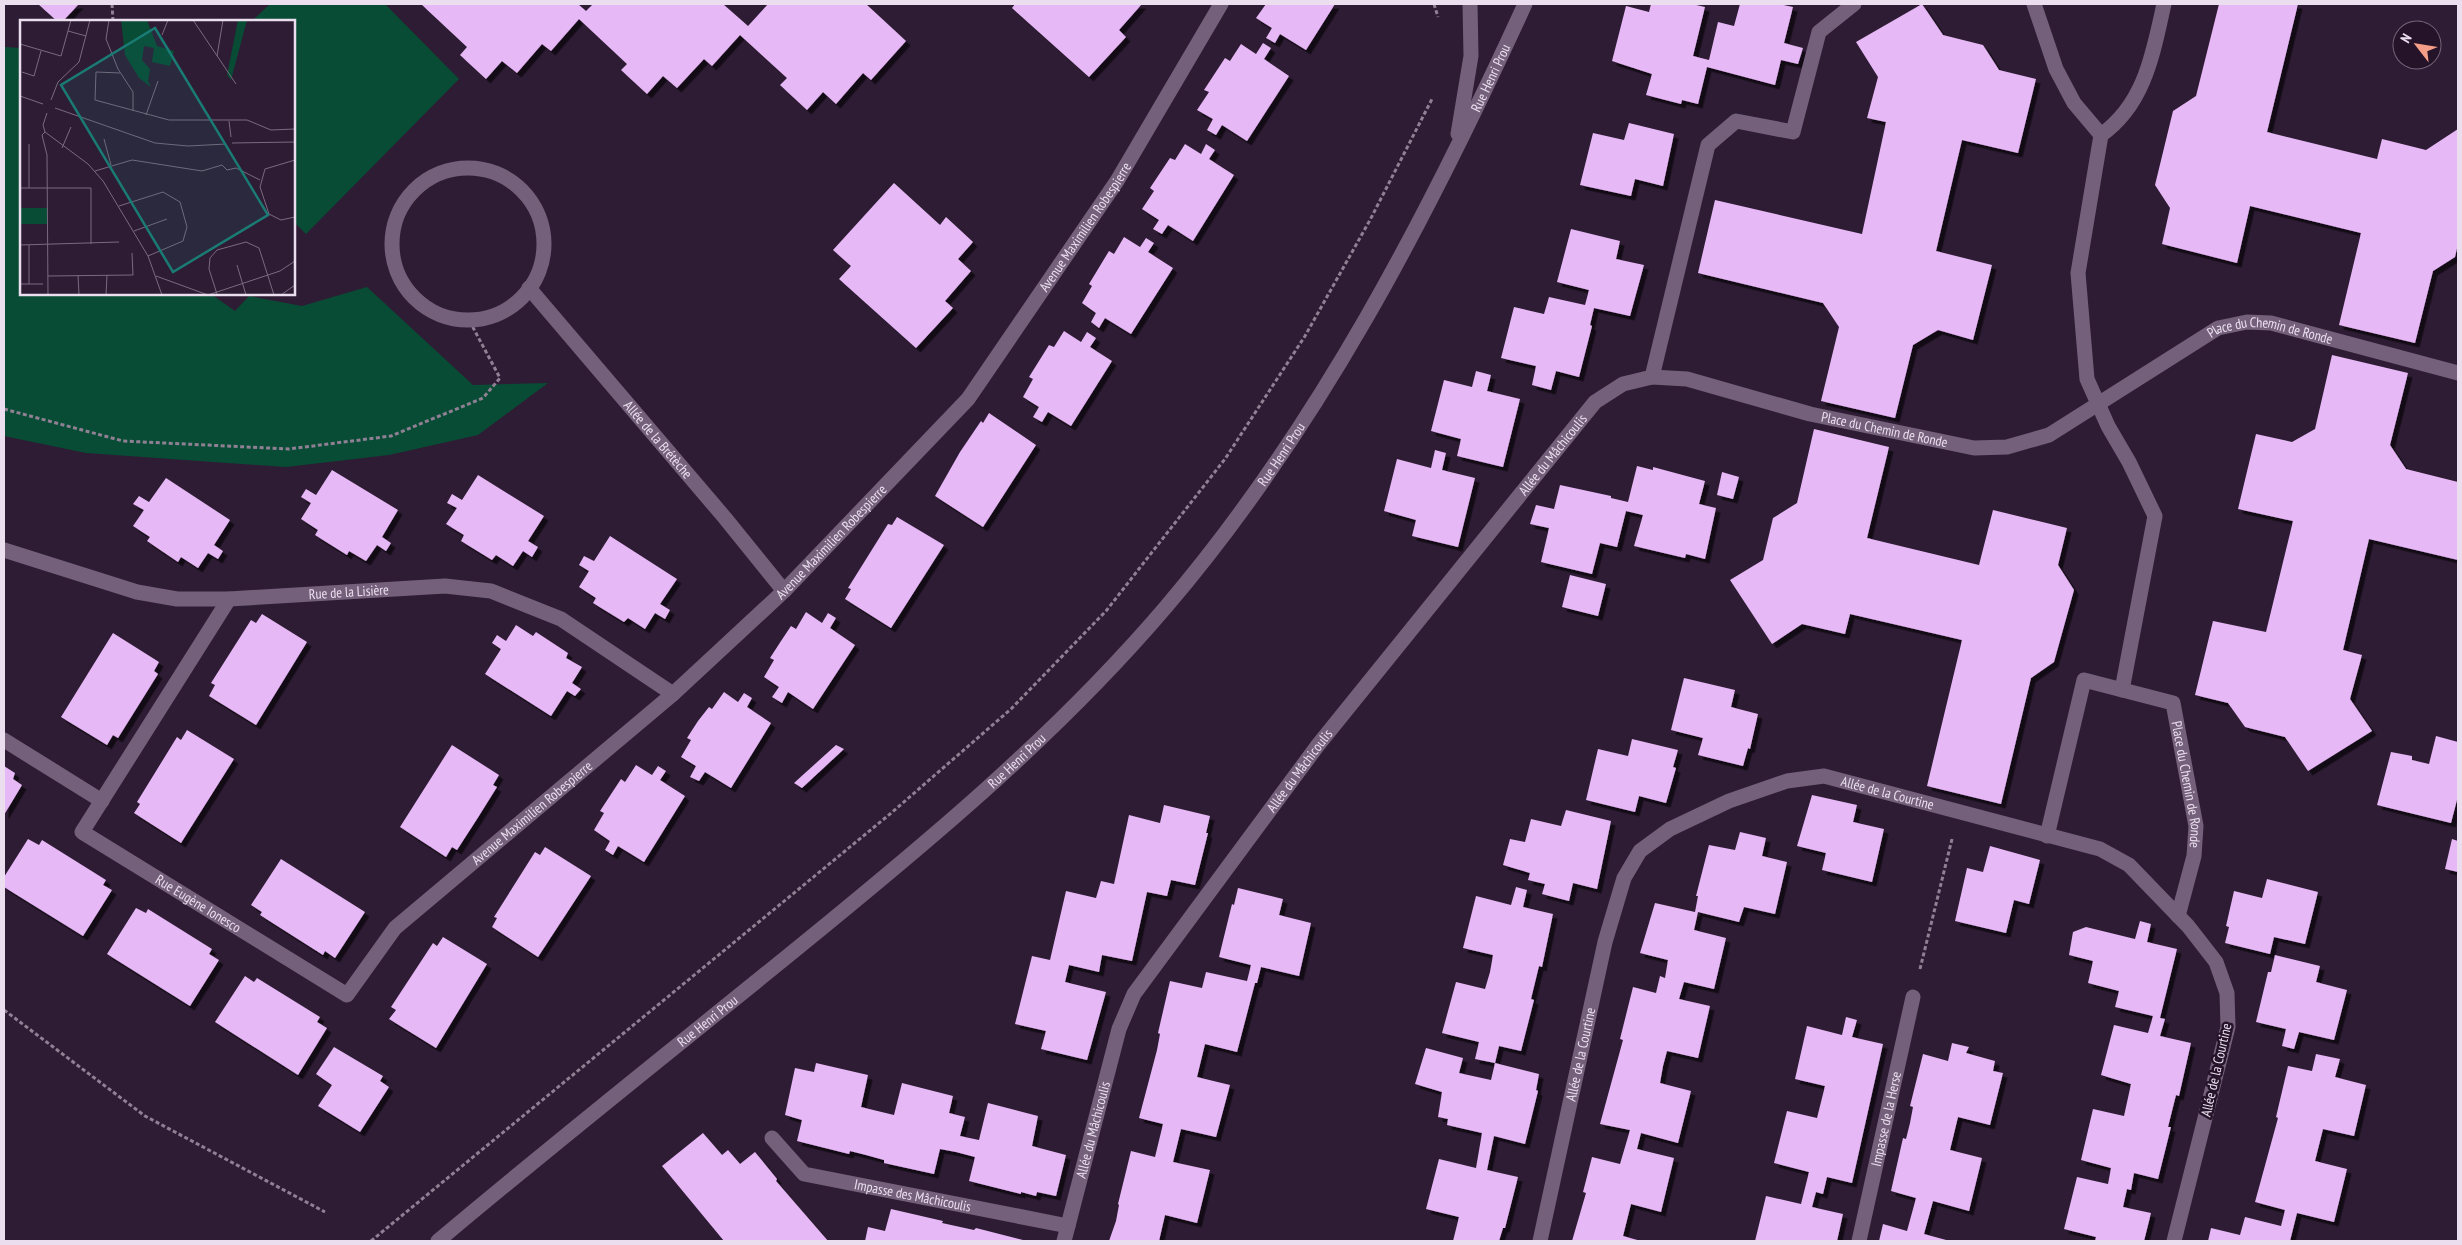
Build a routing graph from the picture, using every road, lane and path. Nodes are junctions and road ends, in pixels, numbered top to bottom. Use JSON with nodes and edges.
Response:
{"nodes":[{"id":1,"x":112,"y":4,"type":"edge"},
{"id":2,"x":1221,"y":4,"type":"edge"},
{"id":3,"x":1434,"y":4,"type":"edge"},
{"id":4,"x":1470,"y":4,"type":"edge"},
{"id":5,"x":1525,"y":4,"type":"edge"},
{"id":6,"x":1854,"y":4,"type":"edge"},
{"id":7,"x":2034,"y":4,"type":"edge"},
{"id":8,"x":2164,"y":4,"type":"edge"},
{"id":9,"x":113,"y":20,"type":"edge"},
{"id":10,"x":1438,"y":25,"type":"dead end"},
{"id":11,"x":1433,"y":98,"type":"dead end"},
{"id":12,"x":2101,"y":135,"type":"junction"},
{"id":13,"x":1454,"y":153,"type":"junction"},
{"id":14,"x":530,"y":288,"type":"junction"},
{"id":15,"x":469,"y":320,"type":"junction"},
{"id":16,"x":2458,"y":373,"type":"edge"},
{"id":17,"x":1652,"y":377,"type":"junction"},
{"id":18,"x":2097,"y":402,"type":"junction"},
{"id":19,"x":4,"y":409,"type":"edge"},
{"id":20,"x":1810,"y":414,"type":"joint"},
{"id":21,"x":4,"y":550,"type":"edge"},
{"id":22,"x":784,"y":591,"type":"junction"},
{"id":23,"x":229,"y":599,"type":"junction"},
{"id":24,"x":2122,"y":690,"type":"junction"},
{"id":25,"x":673,"y":694,"type":"junction"},
{"id":26,"x":4,"y":740,"type":"edge"},
{"id":27,"x":102,"y":801,"type":"junction"},
{"id":28,"x":1959,"y":812,"type":"junction"},
{"id":29,"x":2046,"y":836,"type":"junction"},
{"id":30,"x":2178,"y":916,"type":"junction"},
{"id":31,"x":347,"y":995,"type":"joint"},
{"id":32,"x":1913,"y":997,"type":"joint"},
{"id":33,"x":4,"y":1010,"type":"edge"},
{"id":34,"x":772,"y":1138,"type":"dead end"},
{"id":35,"x":325,"y":1212,"type":"dead end"},
{"id":36,"x":1066,"y":1234,"type":"edge"},
{"id":37,"x":372,"y":1241,"type":"edge"},
{"id":38,"x":438,"y":1241,"type":"edge"},
{"id":39,"x":1540,"y":1241,"type":"edge"},
{"id":40,"x":1859,"y":1241,"type":"edge"},
{"id":41,"x":2174,"y":1241,"type":"edge"}],
"edges":[{"from":1,"to":9,"type":"path"},
{"from":2,"to":22,"type":"street","name":"Avenue Maximilien Robespierre"},
{"from":3,"to":10,"type":"path"},
{"from":4,"to":13,"type":"street","name":"Rue Henri Prou"},
{"from":5,"to":13,"type":"street","name":"Rue Henri Prou"},
{"from":6,"to":17,"type":"street"},
{"from":7,"to":12,"type":"street"},
{"from":8,"to":12,"type":"street"},
{"from":11,"to":37,"type":"path"},
{"from":12,"to":18,"type":"street"},
{"from":13,"to":38,"type":"street","name":"Rue Henri Prou"},
{"from":14,"to":15,"type":"street"},
{"from":14,"to":15,"type":"street"},
{"from":14,"to":22,"type":"street","name":"Allée de la Brétèche"},
{"from":15,"to":19,"type":"path"},
{"from":16,"to":18,"type":"street","name":"Place du Chemin de Ronde"},
{"from":17,"to":20,"type":"street","name":"Allée du Mâchicoulis"},
{"from":17,"to":36,"type":"street","name":"Allée du Mâchicoulis"},
{"from":18,"to":20,"type":"street","name":"Place du Chemin de Ronde"},
{"from":18,"to":24,"type":"street"},
{"from":21,"to":23,"type":"street","name":"Rue de la Lisière"},
{"from":22,"to":25,"type":"street","name":"Avenue Maximilien Robespierre"},
{"from":23,"to":25,"type":"street","name":"Rue de la Lisière"},
{"from":23,"to":27,"type":"street","name":"Rue Eugène Ionesco"},
{"from":24,"to":29,"type":"street","name":"Place du Chemin de Ronde"},
{"from":24,"to":30,"type":"street","name":"Place du Chemin de Ronde"},
{"from":25,"to":31,"type":"street","name":"Avenue Maximilien Robespierre"},
{"from":26,"to":27,"type":"street"},
{"from":27,"to":31,"type":"street","name":"Rue Eugène Ionesco"},
{"from":28,"to":29,"type":"street","name":"Allée de la Courtine"},
{"from":28,"to":32,"type":"path"},
{"from":28,"to":39,"type":"street","name":"Allée de la Courtine"},
{"from":29,"to":30,"type":"street","name":"Allée de la Courtine"},
{"from":30,"to":41,"type":"street","name":"Allée de la Courtine"},
{"from":32,"to":40,"type":"street","name":"Impasse de la Herse"},
{"from":33,"to":35,"type":"path"},
{"from":34,"to":36,"type":"street","name":"Impasse des Mâchicoulis"}]}
